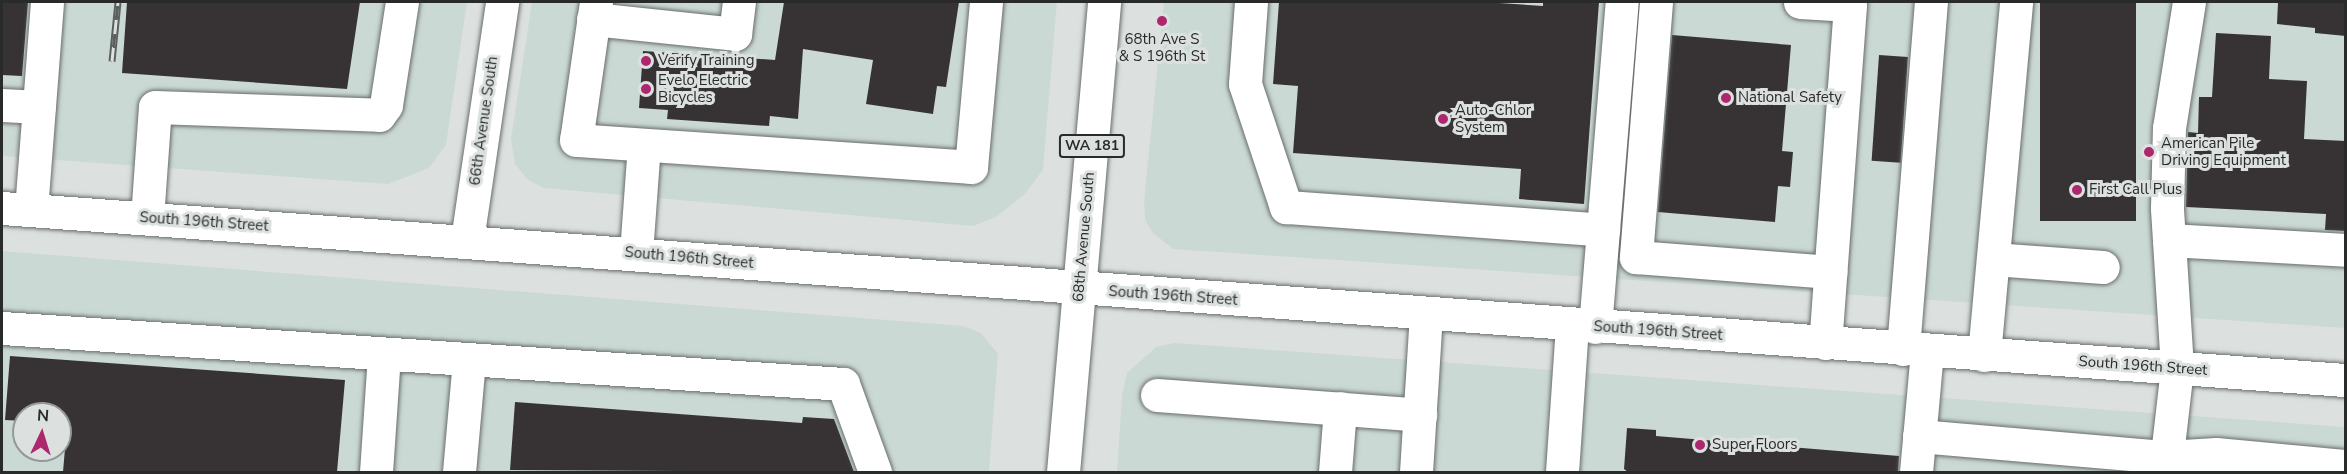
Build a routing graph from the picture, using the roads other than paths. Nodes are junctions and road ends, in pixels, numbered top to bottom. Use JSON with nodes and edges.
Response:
{"nodes":[{"id":1,"x":46,"y":2,"type":"edge"},
{"id":2,"x":402,"y":2,"type":"edge"},
{"id":3,"x":502,"y":2,"type":"edge"},
{"id":4,"x":740,"y":2,"type":"edge"},
{"id":5,"x":986,"y":2,"type":"edge"},
{"id":6,"x":1104,"y":2,"type":"edge"},
{"id":7,"x":1251,"y":2,"type":"edge"},
{"id":8,"x":1622,"y":2,"type":"edge"},
{"id":9,"x":1656,"y":2,"type":"edge"},
{"id":10,"x":1800,"y":2,"type":"edge"},
{"id":11,"x":1931,"y":2,"type":"edge"},
{"id":12,"x":2016,"y":2,"type":"edge"},
{"id":13,"x":2189,"y":2,"type":"edge"},
{"id":14,"x":595,"y":10,"type":"edge"},
{"id":15,"x":2,"y":105,"type":"edge"},
{"id":16,"x":39,"y":107,"type":"junction"},
{"id":17,"x":644,"y":145,"type":"junction"},
{"id":18,"x":16,"y":209,"type":"edge"},
{"id":19,"x":147,"y":218,"type":"junction"},
{"id":20,"x":1603,"y":230,"type":"junction"},
{"id":21,"x":466,"y":240,"type":"junction"},
{"id":22,"x":2169,"y":240,"type":"junction"},
{"id":23,"x":2346,"y":250,"type":"edge"},
{"id":24,"x":636,"y":253,"type":"junction"},
{"id":25,"x":1993,"y":259,"type":"junction"},
{"id":26,"x":2103,"y":267,"type":"dead end"},
{"id":27,"x":1830,"y":272,"type":"junction"},
{"id":28,"x":1079,"y":290,"type":"junction"},
{"id":29,"x":1426,"y":314,"type":"junction"},
{"id":30,"x":1583,"y":326,"type":"junction"},
{"id":31,"x":2,"y":328,"type":"edge"},
{"id":32,"x":1825,"y":343,"type":"junction"},
{"id":33,"x":1915,"y":349,"type":"junction"},
{"id":34,"x":384,"y":354,"type":"junction"},
{"id":35,"x":1984,"y":355,"type":"junction"},
{"id":36,"x":469,"y":360,"type":"junction"},
{"id":37,"x":2177,"y":368,"type":"junction"},
{"id":38,"x":2346,"y":380,"type":"edge"},
{"id":39,"x":1156,"y":395,"type":"dead end"},
{"id":40,"x":1340,"y":408,"type":"junction"},
{"id":41,"x":1420,"y":415,"type":"junction"},
{"id":42,"x":1919,"y":436,"type":"junction"},
{"id":43,"x":2215,"y":464,"type":"edge"},
{"id":44,"x":2166,"y":465,"type":"edge"},
{"id":45,"x":2346,"y":466,"type":"edge"},
{"id":46,"x":376,"y":472,"type":"edge"},
{"id":47,"x":459,"y":472,"type":"edge"},
{"id":48,"x":875,"y":472,"type":"edge"},
{"id":49,"x":1063,"y":472,"type":"edge"},
{"id":50,"x":1335,"y":472,"type":"edge"},
{"id":51,"x":1416,"y":472,"type":"edge"},
{"id":52,"x":1562,"y":472,"type":"edge"},
{"id":53,"x":1916,"y":472,"type":"edge"}],
"edges":[{"from":1,"to":16,"type":"main road"},
{"from":2,"to":19,"type":"main road"},
{"from":3,"to":21,"type":"main road","name":"66th Avenue South"},
{"from":4,"to":14,"type":"main road"},
{"from":5,"to":17,"type":"main road"},
{"from":6,"to":28,"type":"main road","name":"68th Avenue South","number":"WA 181"},
{"from":7,"to":20,"type":"main road"},
{"from":8,"to":20,"type":"main road"},
{"from":9,"to":27,"type":"main road"},
{"from":10,"to":27,"type":"main road"},
{"from":11,"to":33,"type":"main road"},
{"from":12,"to":25,"type":"main road"},
{"from":13,"to":22,"type":"main road"},
{"from":14,"to":17,"type":"main road"},
{"from":15,"to":16,"type":"main road"},
{"from":16,"to":18,"type":"main road"},
{"from":17,"to":24,"type":"main road"},
{"from":18,"to":19,"type":"main road","name":"South 196th Street"},
{"from":19,"to":21,"type":"main road","name":"South 196th Street"},
{"from":20,"to":30,"type":"main road"},
{"from":21,"to":24,"type":"main road","name":"South 196th Street"},
{"from":22,"to":23,"type":"main road"},
{"from":22,"to":37,"type":"main road"},
{"from":24,"to":28,"type":"main road","name":"South 196th Street"},
{"from":25,"to":26,"type":"main road"},
{"from":25,"to":35,"type":"main road"},
{"from":27,"to":32,"type":"main road"},
{"from":28,"to":29,"type":"main road","name":"South 196th Street"},
{"from":28,"to":49,"type":"main road","name":"68th Avenue South","number":"WA 181"},
{"from":29,"to":30,"type":"main road","name":"South 196th Street"},
{"from":29,"to":41,"type":"main road"},
{"from":30,"to":32,"type":"main road","name":"South 196th Street"},
{"from":30,"to":52,"type":"main road"},
{"from":31,"to":34,"type":"main road"},
{"from":32,"to":33,"type":"main road","name":"South 196th Street"},
{"from":33,"to":35,"type":"main road","name":"South 196th Street"},
{"from":33,"to":42,"type":"main road"},
{"from":34,"to":36,"type":"main road"},
{"from":34,"to":46,"type":"main road"},
{"from":35,"to":37,"type":"main road","name":"South 196th Street"},
{"from":36,"to":47,"type":"main road"},
{"from":36,"to":48,"type":"main road"},
{"from":37,"to":38,"type":"main road","name":"South 196th Street"},
{"from":37,"to":44,"type":"main road"},
{"from":39,"to":40,"type":"main road"},
{"from":40,"to":41,"type":"main road"},
{"from":40,"to":50,"type":"main road"},
{"from":41,"to":51,"type":"main road"},
{"from":42,"to":44,"type":"main road"},
{"from":42,"to":53,"type":"main road"},
{"from":43,"to":44,"type":"main road"},
{"from":43,"to":45,"type":"main road"}]}
